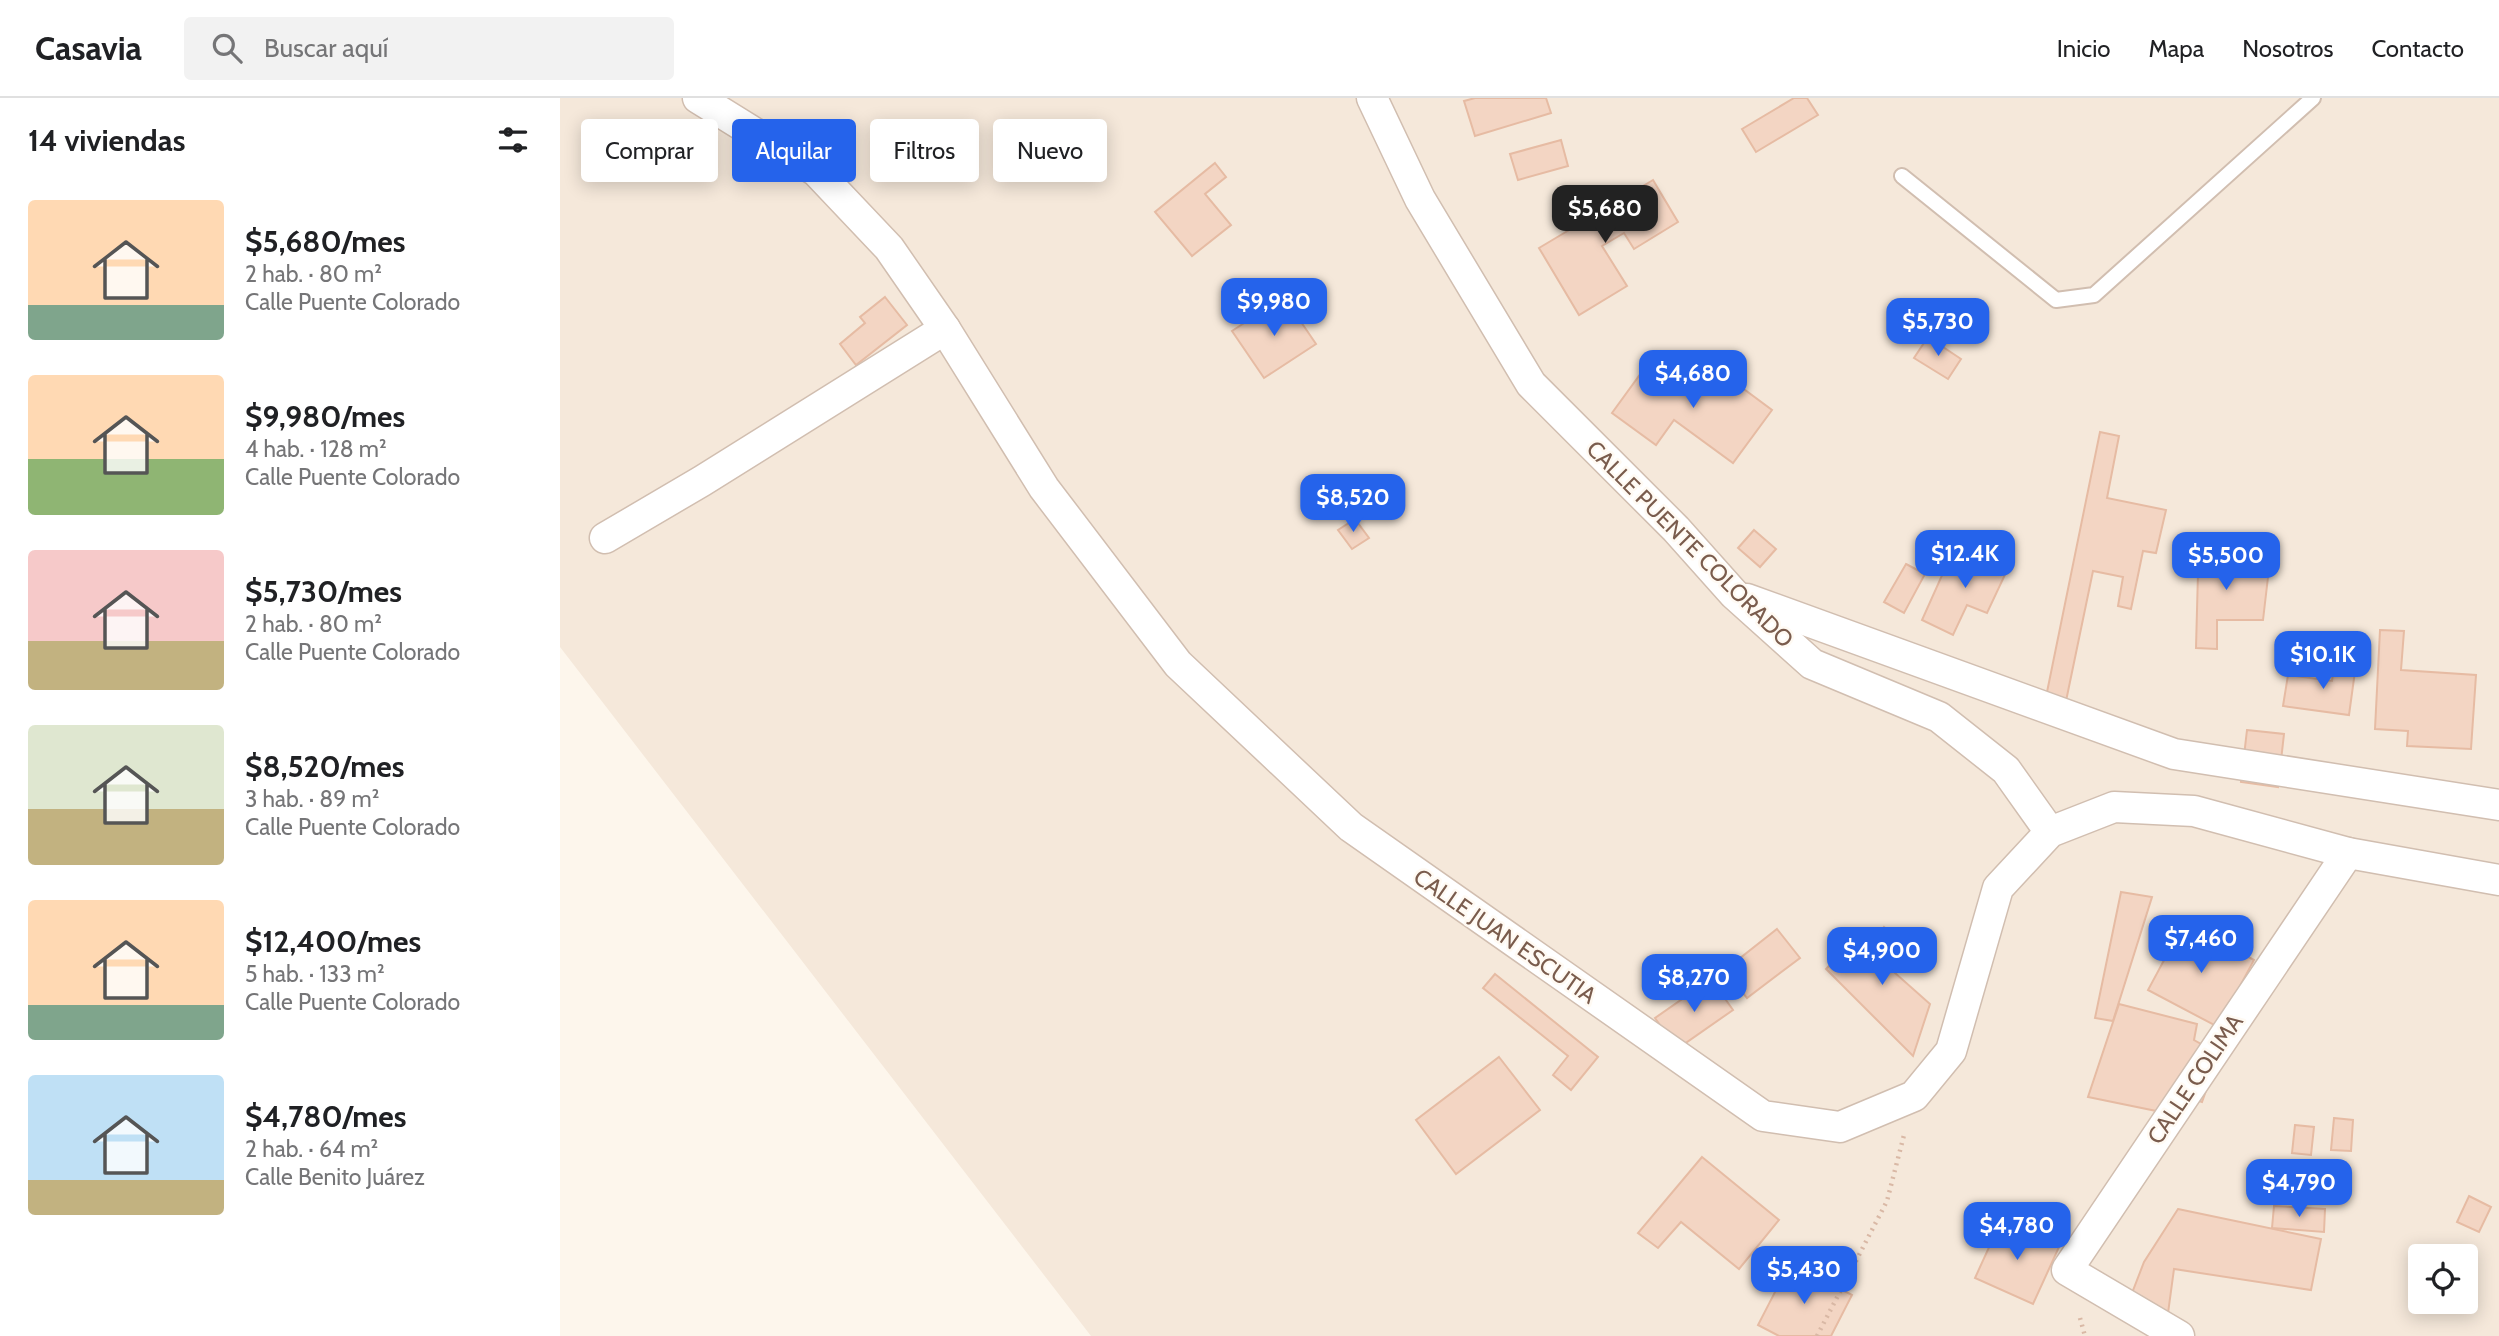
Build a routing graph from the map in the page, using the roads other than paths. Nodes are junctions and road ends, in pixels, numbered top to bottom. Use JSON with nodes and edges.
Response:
{"nodes":[{"id":1,"x":698,"y":98,"type":"edge"},
{"id":2,"x":1373,"y":98,"type":"edge"},
{"id":3,"x":2313,"y":98,"type":"edge"},
{"id":4,"x":1902,"y":176,"type":"dead end"},
{"id":5,"x":945,"y":329,"type":"junction"},
{"id":6,"x":605,"y":538,"type":"dead end"},
{"id":7,"x":1734,"y":594,"type":"junction"},
{"id":8,"x":2499,"y":805,"type":"edge"},
{"id":9,"x":2050,"y":832,"type":"junction"},
{"id":10,"x":2348,"y":853,"type":"junction"},
{"id":11,"x":2499,"y":880,"type":"edge"},
{"id":12,"x":2179,"y":1336,"type":"edge"}],
"edges":[{"from":1,"to":5,"type":"street","name":"CALLE JUAN ESCUTIA"},
{"from":2,"to":7,"type":"street","name":"CALLE PUENTE COLORADO"},
{"from":3,"to":4,"type":"lane"},
{"from":5,"to":6,"type":"street"},
{"from":5,"to":9,"type":"street","name":"CALLE JUAN ESCUTIA"},
{"from":7,"to":8,"type":"street"},
{"from":7,"to":9,"type":"street","name":"CALLE PUENTE COLORADO"},
{"from":9,"to":10,"type":"street"},
{"from":10,"to":11,"type":"street"},
{"from":10,"to":12,"type":"street","name":"CALLE COLIMA"}]}
